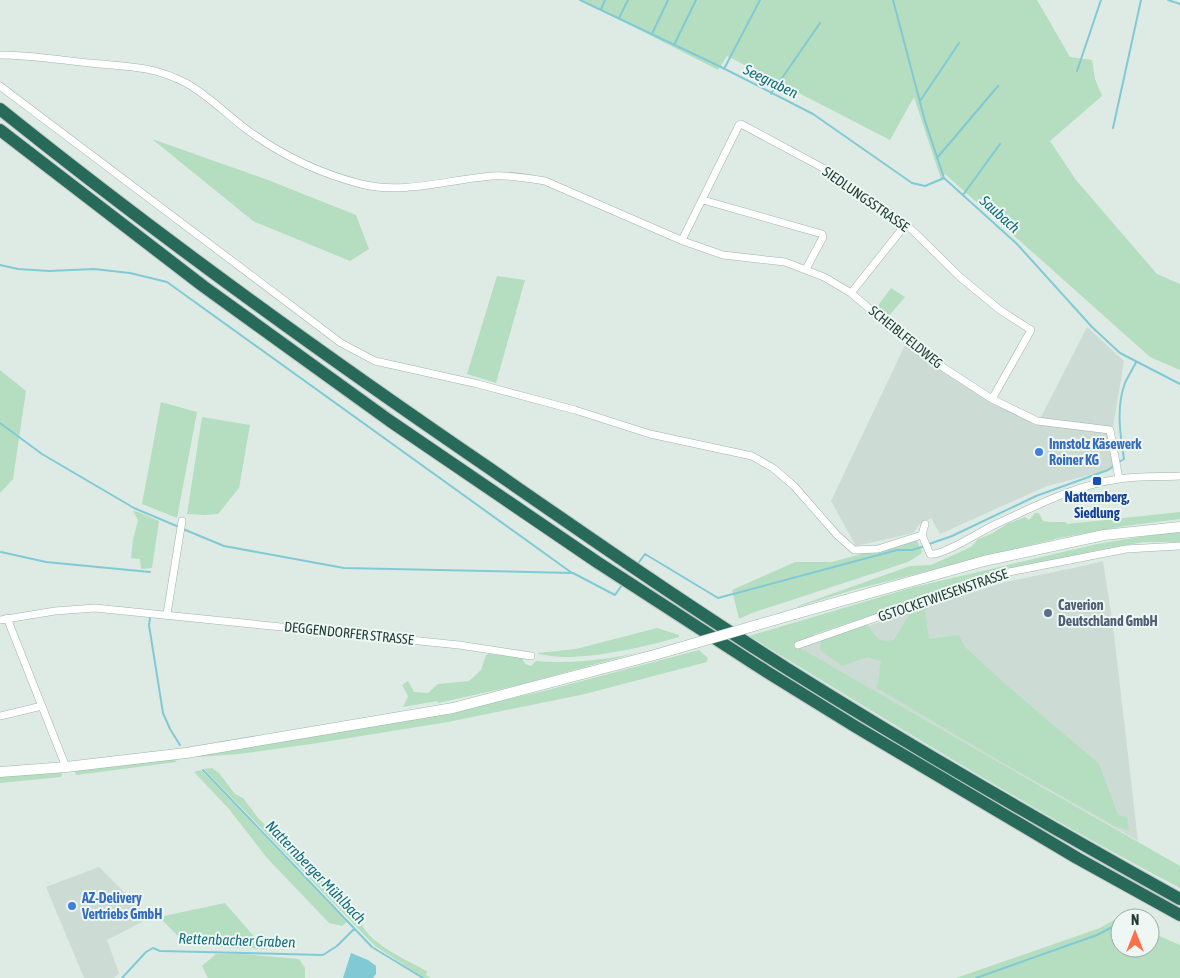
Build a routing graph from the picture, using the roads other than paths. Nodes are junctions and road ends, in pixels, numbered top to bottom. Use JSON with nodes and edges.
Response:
{"nodes":[{"id":1,"x":0,"y":55,"type":"edge"},
{"id":2,"x":0,"y":86,"type":"edge"},
{"id":3,"x":0,"y":109,"type":"edge"},
{"id":4,"x":0,"y":130,"type":"edge"},
{"id":5,"x":703,"y":200,"type":"junction"},
{"id":6,"x":906,"y":224,"type":"junction"},
{"id":7,"x":683,"y":241,"type":"junction"},
{"id":8,"x":806,"y":269,"type":"junction"},
{"id":9,"x":851,"y":293,"type":"junction"},
{"id":10,"x":992,"y":400,"type":"junction"},
{"id":11,"x":1180,"y":476,"type":"edge"},
{"id":12,"x":1119,"y":479,"type":"junction"},
{"id":13,"x":925,"y":524,"type":"dead end"},
{"id":14,"x":181,"y":526,"type":"dead end"},
{"id":15,"x":1180,"y":528,"type":"edge"},
{"id":16,"x":925,"y":542,"type":"junction"},
{"id":17,"x":1180,"y":546,"type":"edge"},
{"id":18,"x":167,"y":614,"type":"junction"},
{"id":19,"x":3,"y":619,"type":"edge"},
{"id":20,"x":798,"y":646,"type":"dead end"},
{"id":21,"x":531,"y":656,"type":"dead end"},
{"id":22,"x":42,"y":706,"type":"junction"},
{"id":23,"x":0,"y":716,"type":"edge"},
{"id":24,"x":66,"y":767,"type":"junction"},
{"id":25,"x":0,"y":772,"type":"edge"},
{"id":26,"x":1180,"y":899,"type":"edge"},
{"id":27,"x":1180,"y":915,"type":"edge"}],
"edges":[{"from":1,"to":7,"type":"street","name":"SCHEIBLFELDWEG"},
{"from":2,"to":16,"type":"street"},
{"from":3,"to":26,"type":"highway"},
{"from":4,"to":27,"type":"highway"},
{"from":5,"to":6,"type":"street","name":"SIEDLUNGSSTRASSE"},
{"from":5,"to":7,"type":"street","name":"SIEDLUNGSSTRASSE"},
{"from":5,"to":8,"type":"street"},
{"from":6,"to":9,"type":"street"},
{"from":6,"to":10,"type":"street","name":"SIEDLUNGSSTRASSE"},
{"from":7,"to":8,"type":"street","name":"SCHEIBLFELDWEG"},
{"from":8,"to":9,"type":"street","name":"SCHEIBLFELDWEG"},
{"from":9,"to":10,"type":"street","name":"SCHEIBLFELDWEG"},
{"from":10,"to":12,"type":"street","name":"SCHEIBLFELDWEG"},
{"from":11,"to":12,"type":"street"},
{"from":12,"to":16,"type":"street"},
{"from":13,"to":16,"type":"street"},
{"from":14,"to":18,"type":"street"},
{"from":15,"to":24,"type":"main road","bridge":true},
{"from":17,"to":20,"type":"street","name":"GSTOCKETWIESENSTRASSE"},
{"from":18,"to":19,"type":"street","name":"DEGGENDORFER STRASSE"},
{"from":18,"to":21,"type":"street","name":"DEGGENDORFER STRASSE"},
{"from":19,"to":22,"type":"street"},
{"from":22,"to":23,"type":"street"},
{"from":22,"to":24,"type":"street"},
{"from":24,"to":25,"type":"main road"}]}
